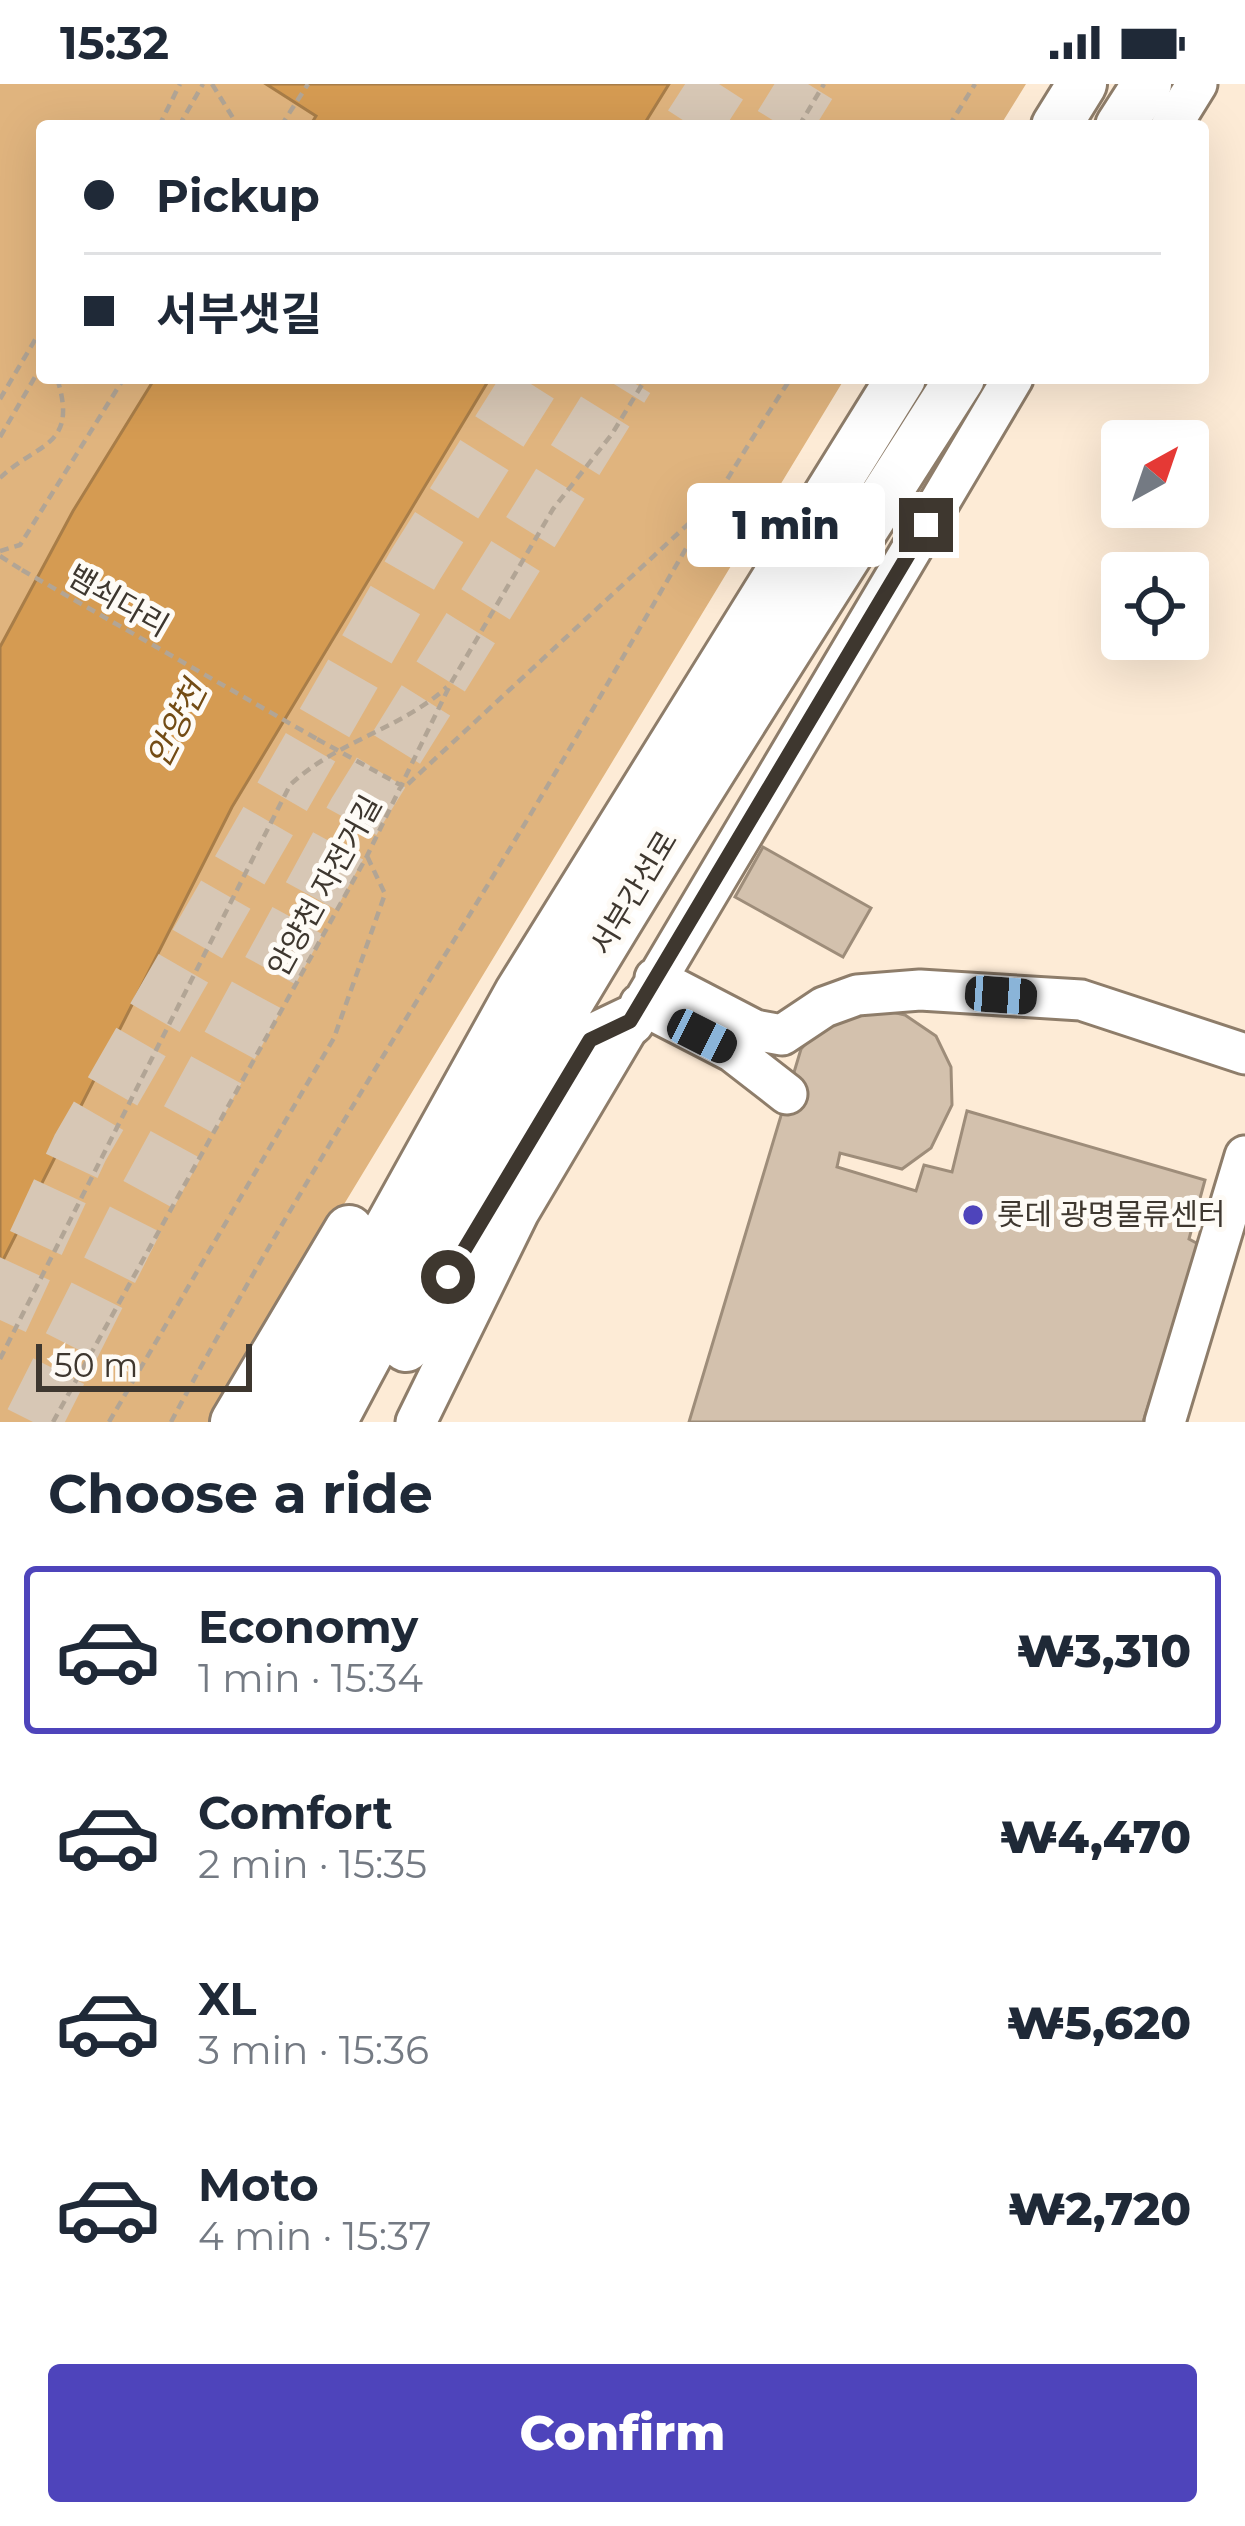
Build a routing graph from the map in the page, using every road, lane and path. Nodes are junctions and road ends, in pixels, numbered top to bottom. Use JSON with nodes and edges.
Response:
{"nodes":[{"id":1,"x":182,"y":84,"type":"edge"},
{"id":2,"x":203,"y":84,"type":"edge"},
{"id":3,"x":212,"y":84,"type":"edge"},
{"id":4,"x":308,"y":84,"type":"edge"},
{"id":5,"x":824,"y":84,"type":"edge"},
{"id":6,"x":975,"y":84,"type":"edge"},
{"id":7,"x":1082,"y":84,"type":"edge"},
{"id":8,"x":1147,"y":84,"type":"edge"},
{"id":9,"x":1197,"y":84,"type":"edge"},
{"id":10,"x":162,"y":120,"type":"edge"},
{"id":11,"x":182,"y":120,"type":"edge"},
{"id":12,"x":234,"y":120,"type":"edge"},
{"id":13,"x":285,"y":120,"type":"edge"},
{"id":14,"x":803,"y":120,"type":"edge"},
{"id":15,"x":953,"y":120,"type":"edge"},
{"id":16,"x":1060,"y":120,"type":"edge"},
{"id":17,"x":1124,"y":120,"type":"edge"},
{"id":18,"x":1175,"y":120,"type":"edge"},
{"id":19,"x":36,"y":338,"type":"edge"},
{"id":20,"x":36,"y":375,"type":"edge"},
{"id":21,"x":58,"y":384,"type":"edge"},
{"id":22,"x":120,"y":384,"type":"edge"},
{"id":23,"x":642,"y":384,"type":"edge"},
{"id":24,"x":786,"y":384,"type":"edge"},
{"id":25,"x":898,"y":384,"type":"edge"},
{"id":26,"x":956,"y":384,"type":"edge"},
{"id":27,"x":1009,"y":384,"type":"edge"},
{"id":28,"x":0,"y":399,"type":"edge"},
{"id":29,"x":0,"y":437,"type":"edge"},
{"id":30,"x":0,"y":478,"type":"edge"},
{"id":31,"x":704,"y":511,"type":"junction"},
{"id":32,"x":0,"y":554,"type":"edge"},
{"id":33,"x":451,"y":683,"type":"junction"},
{"id":34,"x":339,"y":753,"type":"junction"},
{"id":35,"x":404,"y":788,"type":"junction"},
{"id":36,"x":368,"y":856,"type":"junction"},
{"id":37,"x":642,"y":1001,"type":"junction"},
{"id":38,"x":537,"y":1008,"type":"junction"},
{"id":39,"x":1245,"y":1054,"type":"edge"},
{"id":40,"x":787,"y":1094,"type":"dead end"},
{"id":41,"x":1245,"y":1156,"type":"edge"},
{"id":42,"x":401,"y":1356,"type":"junction"},
{"id":43,"x":0,"y":1359,"type":"edge"},
{"id":44,"x":53,"y":1422,"type":"edge"},
{"id":45,"x":109,"y":1422,"type":"edge"},
{"id":46,"x":171,"y":1422,"type":"edge"},
{"id":47,"x":235,"y":1422,"type":"edge"},
{"id":48,"x":280,"y":1422,"type":"edge"},
{"id":49,"x":332,"y":1422,"type":"edge"},
{"id":50,"x":370,"y":1422,"type":"edge"},
{"id":51,"x":416,"y":1422,"type":"edge"},
{"id":52,"x":1166,"y":1422,"type":"edge"}],
"edges":[{"from":1,"to":10,"type":"path"},
{"from":2,"to":11,"type":"path"},
{"from":3,"to":12,"type":"path"},
{"from":4,"to":13,"type":"path"},
{"from":5,"to":14,"type":"path"},
{"from":6,"to":15,"type":"path"},
{"from":7,"to":16,"type":"main road"},
{"from":8,"to":17,"type":"main road"},
{"from":9,"to":18,"type":"street"},
{"from":19,"to":28,"type":"path"},
{"from":20,"to":29,"type":"path"},
{"from":21,"to":30,"type":"path"},
{"from":22,"to":32,"type":"path"},
{"from":23,"to":33,"type":"path","name":"안양천 자전거길"},
{"from":24,"to":31,"type":"path"},
{"from":25,"to":38,"type":"main road","name":"서부간선로"},
{"from":26,"to":38,"type":"main road","name":"서부간선로"},
{"from":27,"to":37,"type":"street"},
{"from":31,"to":35,"type":"path"},
{"from":31,"to":46,"type":"path"},
{"from":32,"to":34,"type":"path","name":"뱀쇠다리","bridge":true},
{"from":33,"to":34,"type":"path"},
{"from":33,"to":35,"type":"path","name":"안양천 자전거길"},
{"from":34,"to":35,"type":"path","name":"뱀쇠다리"},
{"from":34,"to":43,"type":"path"},
{"from":35,"to":36,"type":"path","name":"안양천 자전거길"},
{"from":36,"to":44,"type":"path","name":"안양천 자전거길"},
{"from":36,"to":45,"type":"path"},
{"from":37,"to":39,"type":"street"},
{"from":37,"to":40,"type":"street"},
{"from":37,"to":42,"type":"main road"},
{"from":37,"to":51,"type":"street"},
{"from":38,"to":42,"type":"main road"},
{"from":38,"to":47,"type":"main road"},
{"from":38,"to":48,"type":"main road","name":"서부간선로"},
{"from":38,"to":49,"type":"main road","name":"서부간선로"},
{"from":41,"to":52,"type":"street"},
{"from":42,"to":50,"type":"main road"}]}
